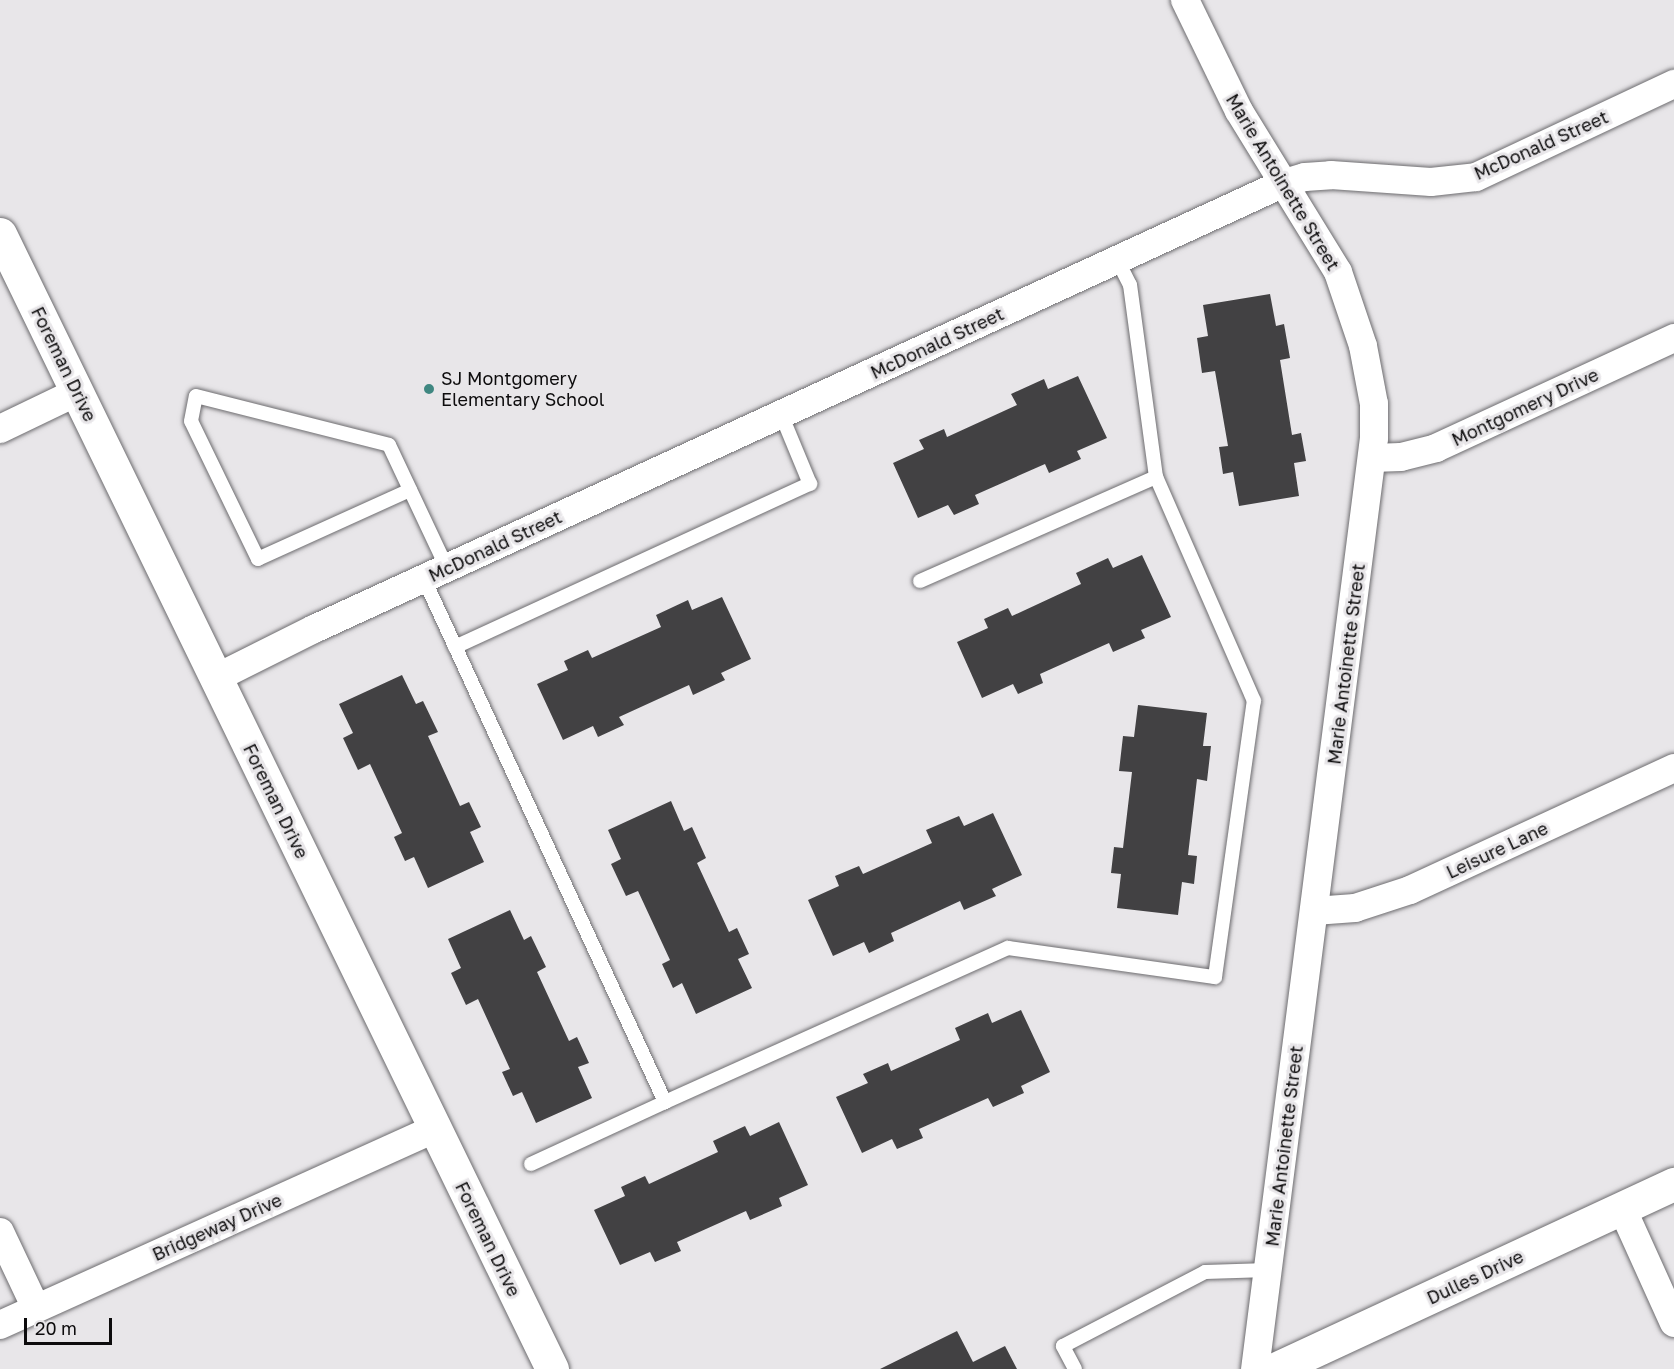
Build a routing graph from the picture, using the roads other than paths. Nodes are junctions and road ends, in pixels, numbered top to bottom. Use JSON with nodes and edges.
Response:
{"nodes":[{"id":1,"x":1185,"y":0,"type":"edge"},
{"id":2,"x":1674,"y":84,"type":"edge"},
{"id":3,"x":1282,"y":184,"type":"junction"},
{"id":4,"x":0,"y":234,"type":"edge"},
{"id":5,"x":1117,"y":260,"type":"junction"},
{"id":6,"x":1674,"y":338,"type":"edge"},
{"id":7,"x":77,"y":392,"type":"junction"},
{"id":8,"x":781,"y":414,"type":"junction"},
{"id":9,"x":0,"y":429,"type":"edge"},
{"id":10,"x":1372,"y":458,"type":"junction"},
{"id":11,"x":1156,"y":477,"type":"junction"},
{"id":12,"x":410,"y":490,"type":"junction"},
{"id":13,"x":435,"y":573,"type":"junction"},
{"id":14,"x":920,"y":581,"type":"dead end"},
{"id":15,"x":455,"y":647,"type":"junction"},
{"id":16,"x":216,"y":678,"type":"junction"},
{"id":17,"x":1674,"y":768,"type":"edge"},
{"id":18,"x":1314,"y":911,"type":"junction"},
{"id":19,"x":665,"y":1102,"type":"junction"},
{"id":20,"x":435,"y":1129,"type":"junction"},
{"id":21,"x":531,"y":1164,"type":"dead end"},
{"id":22,"x":1674,"y":1184,"type":"edge"},
{"id":23,"x":1622,"y":1208,"type":"junction"},
{"id":24,"x":0,"y":1232,"type":"edge"},
{"id":25,"x":1268,"y":1270,"type":"junction"},
{"id":26,"x":36,"y":1308,"type":"junction"},
{"id":27,"x":1674,"y":1323,"type":"edge"},
{"id":28,"x":0,"y":1325,"type":"edge"},
{"id":29,"x":552,"y":1369,"type":"edge"},
{"id":30,"x":1075,"y":1369,"type":"edge"},
{"id":31,"x":1254,"y":1369,"type":"edge"},
{"id":32,"x":1275,"y":1369,"type":"edge"}],
"edges":[{"from":1,"to":3,"type":"street","name":"Marie Antoinette Street"},
{"from":2,"to":3,"type":"street","name":"McDonald Street"},
{"from":3,"to":5,"type":"street","name":"McDonald Street"},
{"from":3,"to":10,"type":"street","name":"Marie Antoinette Street"},
{"from":4,"to":7,"type":"street","name":"Foreman Drive"},
{"from":5,"to":8,"type":"street","name":"McDonald Street"},
{"from":5,"to":11,"type":"lane"},
{"from":6,"to":10,"type":"street","name":"Montgomery Drive"},
{"from":7,"to":9,"type":"street"},
{"from":7,"to":16,"type":"street","name":"Foreman Drive"},
{"from":8,"to":13,"type":"street","name":"McDonald Street"},
{"from":8,"to":15,"type":"lane"},
{"from":10,"to":18,"type":"street","name":"Marie Antoinette Street"},
{"from":11,"to":14,"type":"lane"},
{"from":11,"to":19,"type":"lane"},
{"from":12,"to":12,"type":"lane"},
{"from":12,"to":13,"type":"lane"},
{"from":13,"to":15,"type":"lane"},
{"from":13,"to":16,"type":"street","name":"McDonald Street"},
{"from":15,"to":19,"type":"lane"},
{"from":16,"to":20,"type":"street","name":"Foreman Drive"},
{"from":17,"to":18,"type":"street","name":"Leisure Lane"},
{"from":18,"to":25,"type":"street","name":"Marie Antoinette Street"},
{"from":19,"to":21,"type":"lane"},
{"from":20,"to":26,"type":"street","name":"Bridgeway Drive"},
{"from":20,"to":29,"type":"street","name":"Foreman Drive"},
{"from":22,"to":23,"type":"street","name":"Dulles Drive"},
{"from":23,"to":27,"type":"street"},
{"from":23,"to":32,"type":"street","name":"Dulles Drive"},
{"from":24,"to":26,"type":"street"},
{"from":25,"to":30,"type":"lane"},
{"from":25,"to":31,"type":"street","name":"Marie Antoinette Street"},
{"from":26,"to":28,"type":"street","name":"Bridgeway Drive"}]}
